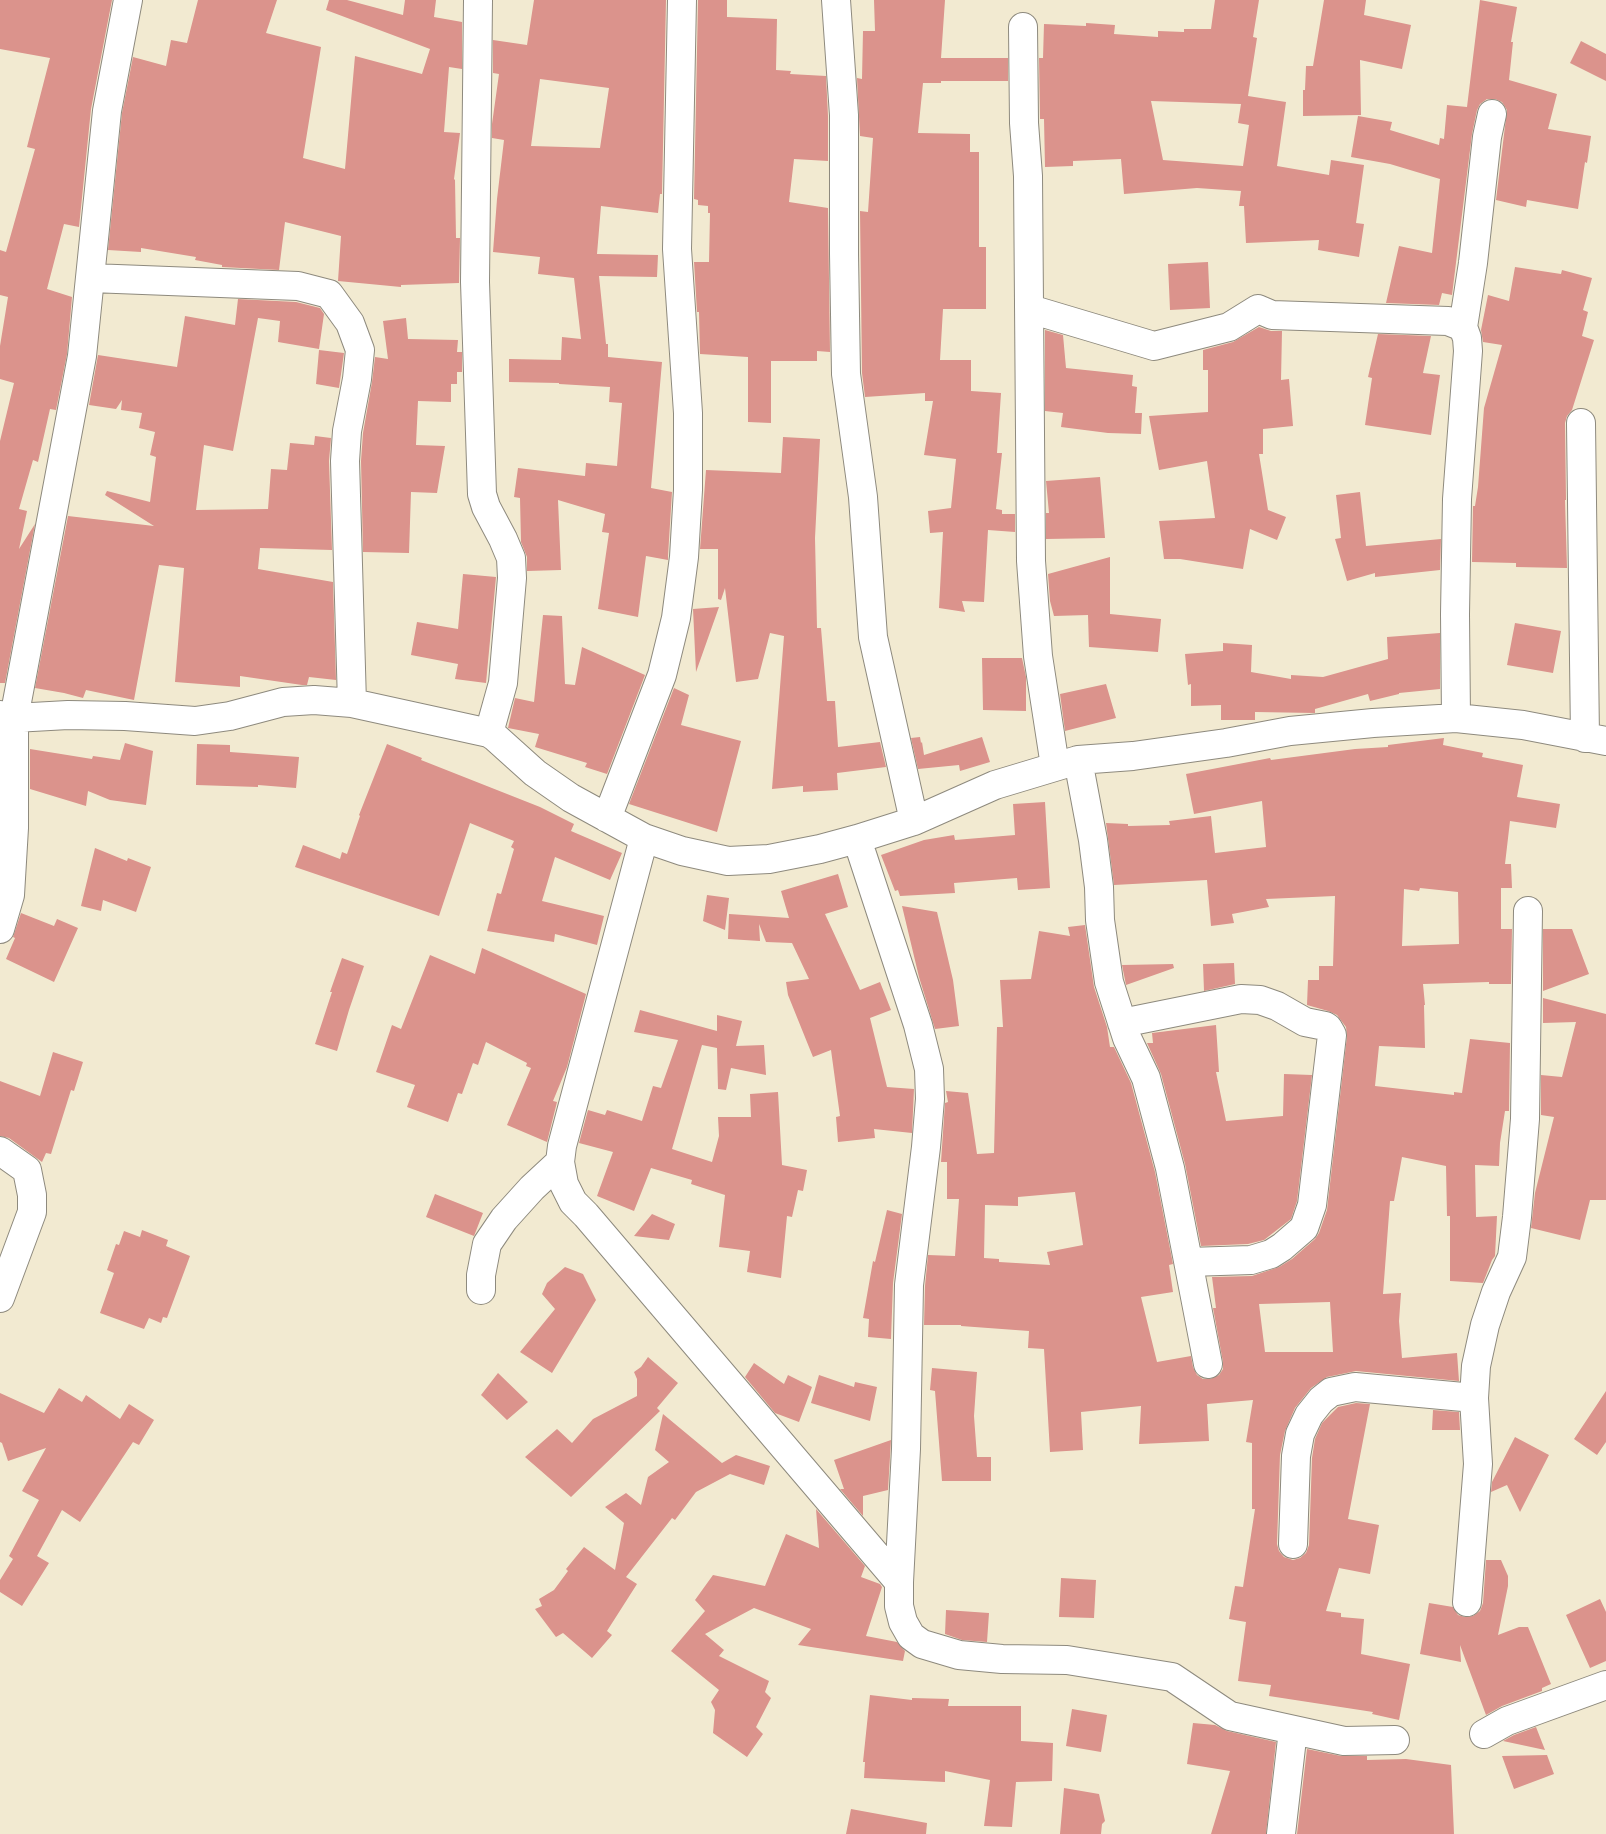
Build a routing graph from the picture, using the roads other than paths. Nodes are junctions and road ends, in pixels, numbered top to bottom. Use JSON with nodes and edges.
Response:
{"nodes":[{"id":1,"x":128,"y":0,"type":"edge"},
{"id":2,"x":478,"y":0,"type":"edge"},
{"id":3,"x":682,"y":0,"type":"edge"},
{"id":4,"x":836,"y":0,"type":"edge"},
{"id":5,"x":1023,"y":27,"type":"dead end"},
{"id":6,"x":1492,"y":114,"type":"dead end"},
{"id":7,"x":91,"y":278,"type":"junction"},
{"id":8,"x":1030,"y":309,"type":"junction"},
{"id":9,"x":1463,"y":326,"type":"junction"},
{"id":10,"x":1582,"y":423,"type":"dead end"},
{"id":11,"x":352,"y":704,"type":"junction"},
{"id":12,"x":7,"y":716,"type":"edge"},
{"id":13,"x":1456,"y":718,"type":"junction"},
{"id":14,"x":489,"y":733,"type":"junction"},
{"id":15,"x":1596,"y":740,"type":"edge"},
{"id":16,"x":1066,"y":763,"type":"junction"},
{"id":17,"x":607,"y":818,"type":"junction"},
{"id":18,"x":914,"y":821,"type":"junction"},
{"id":19,"x":644,"y":838,"type":"junction"},
{"id":20,"x":857,"y":839,"type":"junction"},
{"id":21,"x":1528,"y":911,"type":"dead end"},
{"id":22,"x":0,"y":929,"type":"edge"},
{"id":23,"x":1122,"y":1023,"type":"junction"},
{"id":24,"x":0,"y":1151,"type":"edge"},
{"id":25,"x":560,"y":1162,"type":"junction"},
{"id":26,"x":1189,"y":1262,"type":"junction"},
{"id":27,"x":481,"y":1290,"type":"dead end"},
{"id":28,"x":0,"y":1298,"type":"edge"},
{"id":29,"x":1208,"y":1364,"type":"dead end"},
{"id":30,"x":1474,"y":1398,"type":"junction"},
{"id":31,"x":1293,"y":1544,"type":"dead end"},
{"id":32,"x":899,"y":1582,"type":"junction"},
{"id":33,"x":1467,"y":1602,"type":"dead end"},
{"id":34,"x":1606,"y":1685,"type":"edge"},
{"id":35,"x":1293,"y":1730,"type":"junction"},
{"id":36,"x":1484,"y":1734,"type":"dead end"},
{"id":37,"x":1395,"y":1740,"type":"dead end"},
{"id":38,"x":1281,"y":1834,"type":"edge"}],
"edges":[{"from":1,"to":7,"type":"street"},
{"from":2,"to":14,"type":"street"},
{"from":3,"to":17,"type":"street"},
{"from":4,"to":18,"type":"street"},
{"from":5,"to":8,"type":"street"},
{"from":6,"to":9,"type":"street"},
{"from":7,"to":11,"type":"street"},
{"from":7,"to":12,"type":"street"},
{"from":8,"to":9,"type":"street"},
{"from":8,"to":16,"type":"street"},
{"from":9,"to":13,"type":"street"},
{"from":10,"to":15,"type":"street"},
{"from":11,"to":12,"type":"street"},
{"from":11,"to":14,"type":"street"},
{"from":12,"to":22,"type":"street"},
{"from":13,"to":15,"type":"street"},
{"from":13,"to":16,"type":"street"},
{"from":14,"to":17,"type":"street"},
{"from":16,"to":18,"type":"street"},
{"from":16,"to":23,"type":"street"},
{"from":17,"to":19,"type":"street"},
{"from":18,"to":20,"type":"street"},
{"from":19,"to":20,"type":"street"},
{"from":19,"to":25,"type":"street"},
{"from":20,"to":32,"type":"street"},
{"from":21,"to":30,"type":"street"},
{"from":23,"to":26,"type":"street"},
{"from":23,"to":26,"type":"street"},
{"from":24,"to":28,"type":"street"},
{"from":25,"to":27,"type":"street"},
{"from":25,"to":32,"type":"street"},
{"from":26,"to":29,"type":"street"},
{"from":30,"to":31,"type":"street"},
{"from":30,"to":33,"type":"street"},
{"from":32,"to":35,"type":"street"},
{"from":34,"to":36,"type":"street"},
{"from":35,"to":37,"type":"street"},
{"from":35,"to":38,"type":"street"}]}
